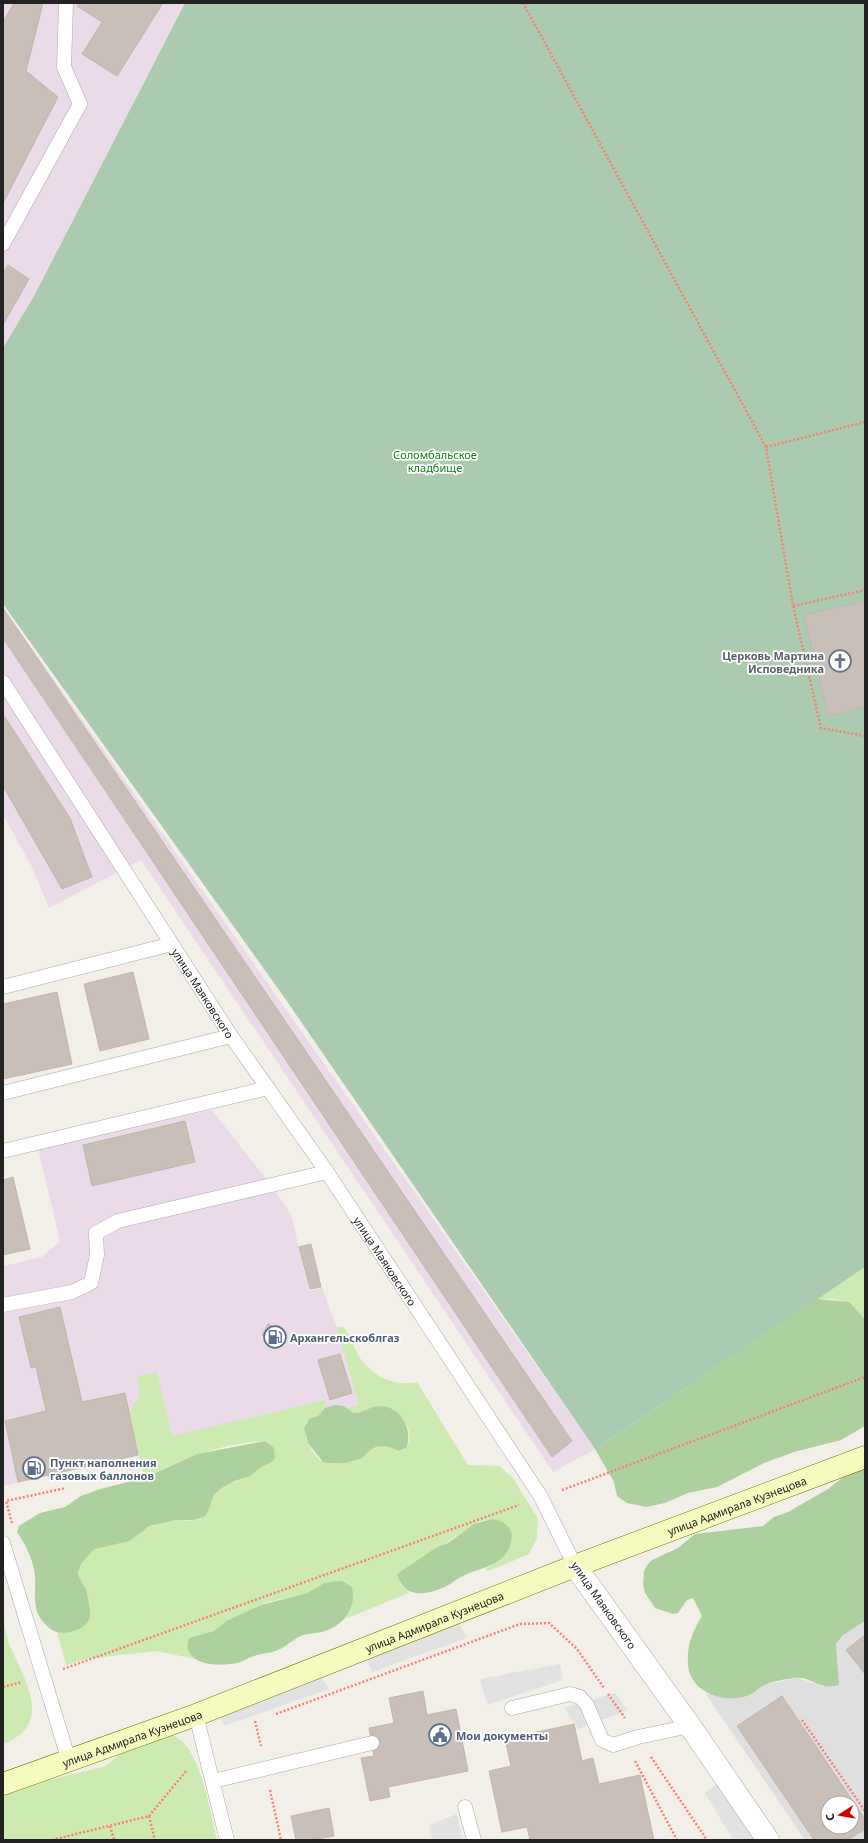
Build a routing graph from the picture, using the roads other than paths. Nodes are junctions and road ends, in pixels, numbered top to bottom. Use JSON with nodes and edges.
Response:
{"nodes":[{"id":1,"x":66,"y":3,"type":"edge"},
{"id":2,"x":3,"y":244,"type":"edge"},
{"id":3,"x":3,"y":682,"type":"edge"},
{"id":4,"x":172,"y":944,"type":"junction"},
{"id":5,"x":3,"y":987,"type":"edge"},
{"id":6,"x":231,"y":1036,"type":"junction"},
{"id":7,"x":268,"y":1088,"type":"junction"},
{"id":8,"x":3,"y":1093,"type":"edge"},
{"id":9,"x":3,"y":1151,"type":"edge"},
{"id":10,"x":327,"y":1172,"type":"junction"},
{"id":11,"x":3,"y":1305,"type":"edge"},
{"id":12,"x":865,"y":1457,"type":"edge"},
{"id":13,"x":3,"y":1543,"type":"edge"},
{"id":14,"x":575,"y":1566,"type":"junction"},
{"id":15,"x":512,"y":1708,"type":"dead end"},
{"id":16,"x":196,"y":1715,"type":"junction"},
{"id":17,"x":690,"y":1726,"type":"junction"},
{"id":18,"x":372,"y":1743,"type":"dead end"},
{"id":19,"x":69,"y":1761,"type":"junction"},
{"id":20,"x":213,"y":1782,"type":"junction"},
{"id":21,"x":3,"y":1784,"type":"edge"},
{"id":22,"x":465,"y":1807,"type":"dead end"},
{"id":23,"x":227,"y":1840,"type":"edge"},
{"id":24,"x":474,"y":1840,"type":"edge"},
{"id":25,"x":768,"y":1840,"type":"edge"}],
"edges":[{"from":1,"to":2,"type":"lane"},
{"from":3,"to":4,"type":"lane","name":"улица Маяковского"},
{"from":4,"to":5,"type":"lane"},
{"from":4,"to":6,"type":"lane","name":"улица Маяковского"},
{"from":6,"to":7,"type":"lane","name":"улица Маяковского"},
{"from":6,"to":8,"type":"lane"},
{"from":7,"to":9,"type":"lane"},
{"from":7,"to":10,"type":"lane","name":"улица Маяковского"},
{"from":10,"to":11,"type":"lane"},
{"from":10,"to":14,"type":"lane","name":"улица Маяковского"},
{"from":12,"to":14,"type":"main road","name":"улица Адмирала Кузнецова"},
{"from":13,"to":19,"type":"lane"},
{"from":14,"to":16,"type":"main road","name":"улица Адмирала Кузнецова"},
{"from":14,"to":17,"type":"street","name":"улица Маяковского"},
{"from":15,"to":17,"type":"lane"},
{"from":16,"to":19,"type":"main road","name":"улица Адмирала Кузнецова"},
{"from":16,"to":20,"type":"lane"},
{"from":17,"to":25,"type":"street","name":"улица Маяковского"},
{"from":18,"to":20,"type":"lane"},
{"from":19,"to":21,"type":"main road","name":"улица Адмирала Кузнецова"},
{"from":20,"to":23,"type":"lane"},
{"from":22,"to":24,"type":"lane"}]}
